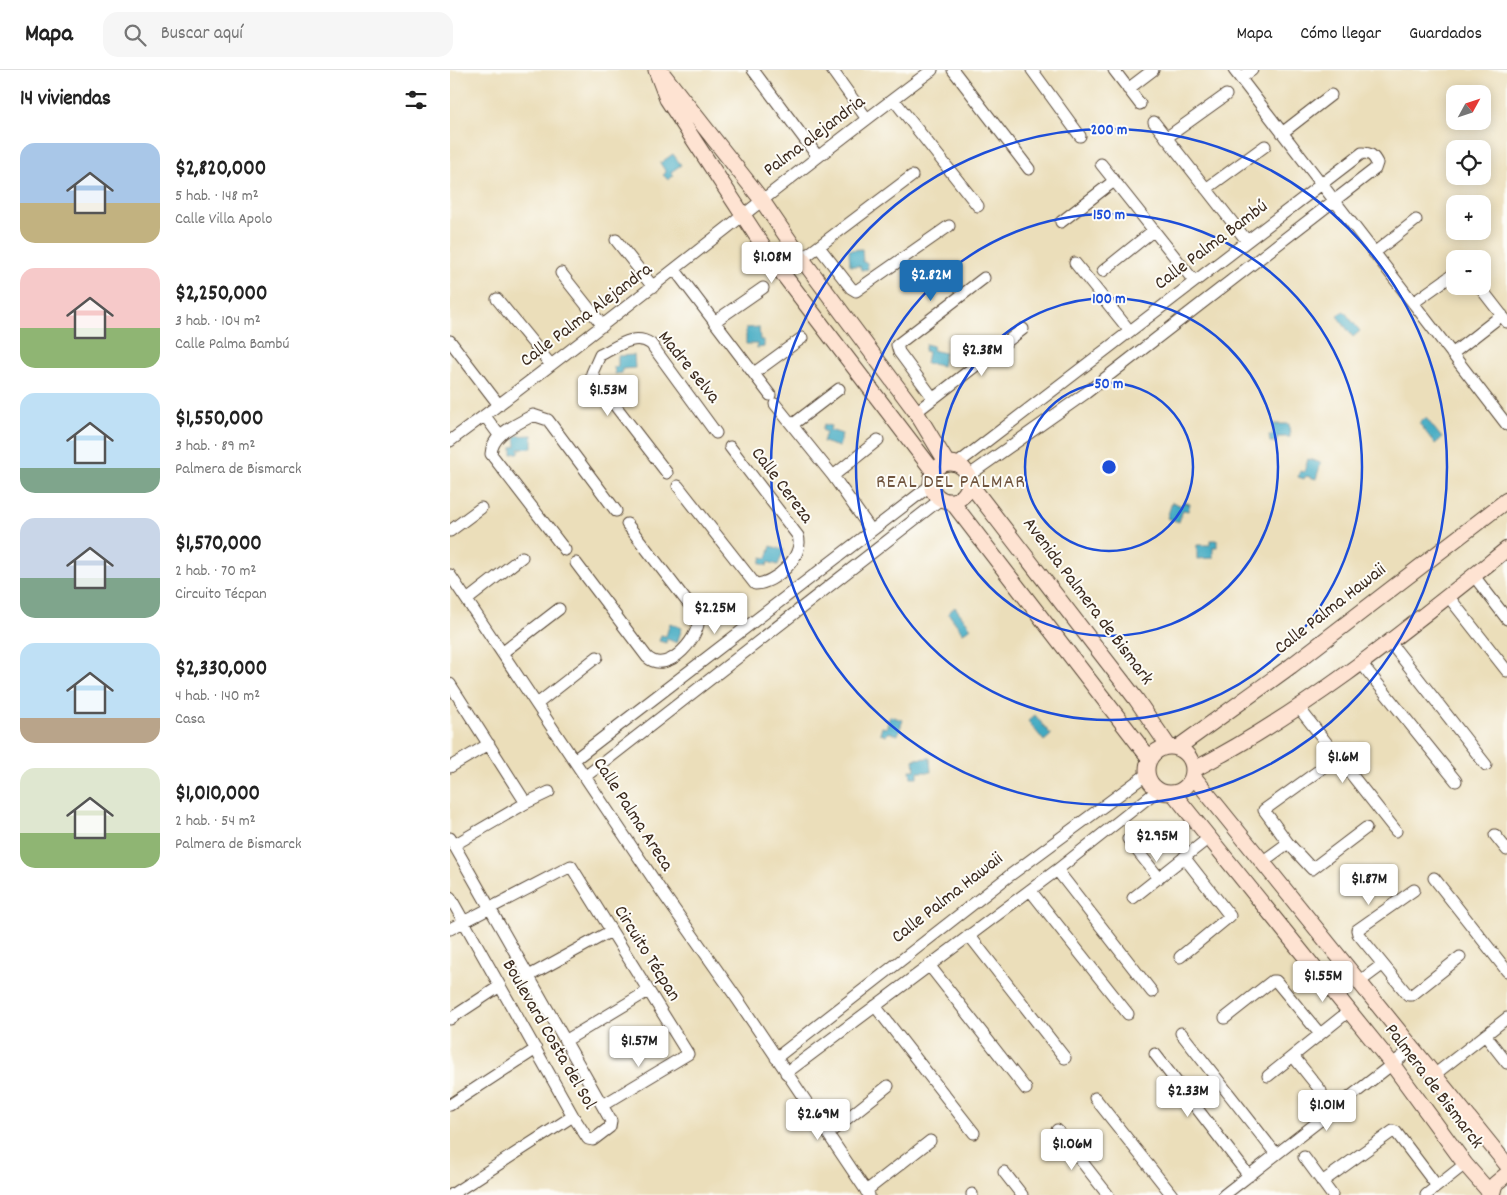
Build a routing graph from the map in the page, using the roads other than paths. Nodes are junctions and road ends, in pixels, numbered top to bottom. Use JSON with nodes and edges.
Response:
{"nodes":[{"id":1,"x":656,"y":70,"type":"edge"},
{"id":2,"x":660,"y":70,"type":"edge"},
{"id":3,"x":753,"y":70,"type":"edge"},
{"id":4,"x":832,"y":70,"type":"edge"},
{"id":5,"x":911,"y":70,"type":"edge"},
{"id":6,"x":932,"y":70,"type":"edge"},
{"id":7,"x":953,"y":70,"type":"edge"},
{"id":8,"x":1032,"y":70,"type":"edge"},
{"id":9,"x":1114,"y":70,"type":"edge"},
{"id":10,"x":1153,"y":70,"type":"edge"},
{"id":11,"x":1252,"y":70,"type":"edge"},
{"id":12,"x":1238,"y":74,"type":"edge"},
{"id":13,"x":918,"y":80,"type":"junction"},
{"id":14,"x":1128,"y":89,"type":"junction"},
{"id":15,"x":1226,"y":95,"type":"dead end"},
{"id":16,"x":1331,"y":96,"type":"dead end"},
{"id":17,"x":894,"y":100,"type":"junction"},
{"id":18,"x":1140,"y":104,"type":"dead end"},
{"id":19,"x":867,"y":119,"type":"junction"},
{"id":20,"x":1154,"y":122,"type":"dead end"},
{"id":21,"x":1282,"y":133,"type":"junction"},
{"id":22,"x":1080,"y":136,"type":"dead end"},
{"id":23,"x":1166,"y":138,"type":"junction"},
{"id":24,"x":1265,"y":146,"type":"dead end"},
{"id":25,"x":818,"y":157,"type":"junction"},
{"id":26,"x":1101,"y":164,"type":"dead end"},
{"id":27,"x":1029,"y":169,"type":"dead end"},
{"id":28,"x":912,"y":176,"type":"dead end"},
{"id":29,"x":1114,"y":181,"type":"junction"},
{"id":30,"x":1321,"y":184,"type":"junction"},
{"id":31,"x":1206,"y":189,"type":"junction"},
{"id":32,"x":761,"y":199,"type":"junction"},
{"id":33,"x":1334,"y":200,"type":"junction"},
{"id":34,"x":978,"y":206,"type":"dead end"},
{"id":35,"x":743,"y":215,"type":"junction"},
{"id":36,"x":1416,"y":220,"type":"dead end"},
{"id":37,"x":1061,"y":222,"type":"dead end"},
{"id":38,"x":949,"y":226,"type":"dead end"},
{"id":39,"x":1154,"y":230,"type":"junction"},
{"id":40,"x":616,"y":240,"type":"dead end"},
{"id":41,"x":1247,"y":241,"type":"junction"},
{"id":42,"x":819,"y":247,"type":"junction"},
{"id":43,"x":1374,"y":253,"type":"junction"},
{"id":44,"x":802,"y":259,"type":"junction"},
{"id":45,"x":1075,"y":263,"type":"dead end"},
{"id":46,"x":675,"y":270,"type":"junction"},
{"id":47,"x":1103,"y":271,"type":"dead end"},
{"id":48,"x":561,"y":273,"type":"dead end"},
{"id":49,"x":984,"y":278,"type":"dead end"},
{"id":50,"x":1446,"y":279,"type":"edge"},
{"id":51,"x":1194,"y":281,"type":"junction"},
{"id":52,"x":652,"y":287,"type":"junction"},
{"id":53,"x":763,"y":288,"type":"dead end"},
{"id":54,"x":1486,"y":295,"type":"edge"},
{"id":55,"x":497,"y":299,"type":"dead end"},
{"id":56,"x":1413,"y":303,"type":"junction"},
{"id":57,"x":1504,"y":319,"type":"edge"},
{"id":58,"x":714,"y":322,"type":"junction"},
{"id":59,"x":603,"y":326,"type":"junction"},
{"id":60,"x":1023,"y":329,"type":"dead end"},
{"id":61,"x":1129,"y":330,"type":"junction"},
{"id":62,"x":587,"y":338,"type":"junction"},
{"id":63,"x":802,"y":338,"type":"dead end"},
{"id":64,"x":450,"y":341,"type":"edge"},
{"id":65,"x":1452,"y":354,"type":"junction"},
{"id":66,"x":600,"y":355,"type":"junction"},
{"id":67,"x":551,"y":366,"type":"junction"},
{"id":68,"x":754,"y":373,"type":"junction"},
{"id":69,"x":839,"y":389,"type":"dead end"},
{"id":70,"x":933,"y":398,"type":"junction"},
{"id":71,"x":499,"y":404,"type":"junction"},
{"id":72,"x":916,"y":412,"type":"junction"},
{"id":73,"x":485,"y":416,"type":"junction"},
{"id":74,"x":792,"y":425,"type":"junction"},
{"id":75,"x":1507,"y":425,"type":"edge"},
{"id":76,"x":716,"y":433,"type":"dead end"},
{"id":77,"x":500,"y":435,"type":"junction"},
{"id":78,"x":878,"y":440,"type":"dead end"},
{"id":79,"x":450,"y":441,"type":"edge"},
{"id":80,"x":730,"y":448,"type":"dead end"},
{"id":81,"x":952,"y":464,"type":"junction"},
{"id":82,"x":667,"y":472,"type":"dead end"},
{"id":83,"x":833,"y":476,"type":"junction"},
{"id":84,"x":932,"y":478,"type":"junction"},
{"id":85,"x":969,"y":480,"type":"junction"},
{"id":86,"x":678,"y":486,"type":"dead end"},
{"id":87,"x":1507,"y":500,"type":"edge"},
{"id":88,"x":946,"y":501,"type":"junction"},
{"id":89,"x":482,"y":508,"type":"dead end"},
{"id":90,"x":616,"y":511,"type":"dead end"},
{"id":91,"x":627,"y":524,"type":"dead end"},
{"id":92,"x":871,"y":530,"type":"junction"},
{"id":93,"x":450,"y":531,"type":"edge"},
{"id":94,"x":1507,"y":549,"type":"edge"},
{"id":95,"x":565,"y":550,"type":"dead end"},
{"id":96,"x":522,"y":557,"type":"dead end"},
{"id":97,"x":576,"y":563,"type":"dead end"},
{"id":98,"x":450,"y":575,"type":"edge"},
{"id":99,"x":1474,"y":576,"type":"junction"},
{"id":100,"x":776,"y":578,"type":"junction"},
{"id":101,"x":789,"y":595,"type":"junction"},
{"id":102,"x":1448,"y":596,"type":"junction"},
{"id":103,"x":467,"y":600,"type":"junction"},
{"id":104,"x":559,"y":610,"type":"dead end"},
{"id":105,"x":1507,"y":619,"type":"edge"},
{"id":106,"x":1389,"y":641,"type":"junction"},
{"id":107,"x":502,"y":653,"type":"junction"},
{"id":108,"x":597,"y":657,"type":"dead end"},
{"id":109,"x":673,"y":660,"type":"junction"},
{"id":110,"x":1361,"y":663,"type":"junction"},
{"id":111,"x":1507,"y":671,"type":"edge"},
{"id":112,"x":684,"y":675,"type":"junction"},
{"id":113,"x":450,"y":684,"type":"edge"},
{"id":114,"x":537,"y":704,"type":"junction"},
{"id":115,"x":1299,"y":708,"type":"junction"},
{"id":116,"x":489,"y":744,"type":"junction"},
{"id":117,"x":1173,"y":748,"type":"junction"},
{"id":118,"x":1150,"y":759,"type":"junction"},
{"id":119,"x":574,"y":760,"type":"junction"},
{"id":120,"x":1486,"y":765,"type":"dead end"},
{"id":121,"x":450,"y":767,"type":"edge"},
{"id":122,"x":1321,"y":769,"type":"dead end"},
{"id":123,"x":1193,"y":773,"type":"junction"},
{"id":124,"x":1147,"y":774,"type":"junction"},
{"id":125,"x":586,"y":776,"type":"junction"},
{"id":126,"x":1456,"y":781,"type":"dead end"},
{"id":127,"x":1158,"y":790,"type":"junction"},
{"id":128,"x":549,"y":792,"type":"dead end"},
{"id":129,"x":1173,"y":793,"type":"junction"},
{"id":130,"x":526,"y":803,"type":"junction"},
{"id":131,"x":1366,"y":828,"type":"dead end"},
{"id":132,"x":1396,"y":831,"type":"dead end"},
{"id":133,"x":1495,"y":835,"type":"dead end"},
{"id":134,"x":1210,"y":837,"type":"junction"},
{"id":135,"x":1128,"y":839,"type":"dead end"},
{"id":136,"x":452,"y":842,"type":"edge"},
{"id":137,"x":1288,"y":843,"type":"junction"},
{"id":138,"x":1507,"y":850,"type":"edge"},
{"id":139,"x":1184,"y":858,"type":"junction"},
{"id":140,"x":1262,"y":862,"type":"junction"},
{"id":141,"x":1057,"y":870,"type":"junction"},
{"id":142,"x":1159,"y":878,"type":"junction"},
{"id":143,"x":1434,"y":878,"type":"dead end"},
{"id":144,"x":1030,"y":890,"type":"junction"},
{"id":145,"x":1414,"y":890,"type":"dead end"},
{"id":146,"x":450,"y":897,"type":"edge"},
{"id":147,"x":1133,"y":898,"type":"dead end"},
{"id":148,"x":490,"y":909,"type":"junction"},
{"id":149,"x":463,"y":920,"type":"junction"},
{"id":150,"x":450,"y":929,"type":"edge"},
{"id":151,"x":611,"y":931,"type":"junction"},
{"id":152,"x":969,"y":936,"type":"junction"},
{"id":153,"x":1180,"y":957,"type":"dead end"},
{"id":154,"x":1460,"y":957,"type":"dead end"},
{"id":155,"x":929,"y":965,"type":"junction"},
{"id":156,"x":1382,"y":965,"type":"junction"},
{"id":157,"x":1507,"y":971,"type":"edge"},
{"id":158,"x":527,"y":977,"type":"junction"},
{"id":159,"x":1359,"y":982,"type":"junction"},
{"id":160,"x":500,"y":986,"type":"junction"},
{"id":161,"x":648,"y":991,"type":"junction"},
{"id":162,"x":1152,"y":992,"type":"dead end"},
{"id":163,"x":874,"y":1006,"type":"junction"},
{"id":164,"x":1349,"y":1011,"type":"junction"},
{"id":165,"x":1128,"y":1014,"type":"dead end"},
{"id":166,"x":1225,"y":1018,"type":"dead end"},
{"id":167,"x":1507,"y":1018,"type":"edge"},
{"id":168,"x":450,"y":1019,"type":"edge"},
{"id":169,"x":1181,"y":1033,"type":"dead end"},
{"id":170,"x":1320,"y":1034,"type":"junction"},
{"id":171,"x":1485,"y":1035,"type":"junction"},
{"id":172,"x":565,"y":1041,"type":"junction"},
{"id":173,"x":1413,"y":1048,"type":"junction"},
{"id":174,"x":536,"y":1049,"type":"junction"},
{"id":175,"x":1155,"y":1054,"type":"dead end"},
{"id":176,"x":1293,"y":1056,"type":"junction"},
{"id":177,"x":776,"y":1058,"type":"junction"},
{"id":178,"x":1065,"y":1058,"type":"dead end"},
{"id":179,"x":1507,"y":1062,"type":"edge"},
{"id":180,"x":1392,"y":1064,"type":"junction"},
{"id":181,"x":786,"y":1073,"type":"junction"},
{"id":182,"x":1434,"y":1074,"type":"junction"},
{"id":183,"x":1268,"y":1076,"type":"dead end"},
{"id":184,"x":888,"y":1086,"type":"dead end"},
{"id":185,"x":1026,"y":1089,"type":"dead end"},
{"id":186,"x":1321,"y":1091,"type":"dead end"},
{"id":187,"x":1095,"y":1098,"type":"dead end"},
{"id":188,"x":450,"y":1105,"type":"edge"},
{"id":189,"x":603,"y":1105,"type":"junction"},
{"id":190,"x":573,"y":1116,"type":"junction"},
{"id":191,"x":1058,"y":1130,"type":"dead end"},
{"id":192,"x":974,"y":1133,"type":"dead end"},
{"id":193,"x":829,"y":1134,"type":"junction"},
{"id":194,"x":930,"y":1141,"type":"dead end"},
{"id":195,"x":1276,"y":1154,"type":"junction"},
{"id":196,"x":1304,"y":1158,"type":"dead end"},
{"id":197,"x":1466,"y":1164,"type":"junction"},
{"id":198,"x":1507,"y":1165,"type":"edge"},
{"id":199,"x":1004,"y":1172,"type":"dead end"},
{"id":200,"x":1507,"y":1174,"type":"edge"},
{"id":201,"x":1249,"y":1176,"type":"junction"},
{"id":202,"x":1322,"y":1182,"type":"junction"},
{"id":203,"x":1437,"y":1186,"type":"junction"},
{"id":204,"x":867,"y":1193,"type":"edge"},
{"id":205,"x":451,"y":1195,"type":"edge"},
{"id":206,"x":1022,"y":1195,"type":"edge"},
{"id":207,"x":1108,"y":1195,"type":"edge"},
{"id":208,"x":1172,"y":1195,"type":"edge"},
{"id":209,"x":1224,"y":1195,"type":"edge"},
{"id":210,"x":1332,"y":1195,"type":"edge"},
{"id":211,"x":1426,"y":1195,"type":"edge"},
{"id":212,"x":1492,"y":1195,"type":"edge"}],
"edges":[{"from":1,"to":35,"type":"street"},
{"from":2,"to":32,"type":"street"},
{"from":3,"to":25,"type":"street"},
{"from":4,"to":19,"type":"street"},
{"from":5,"to":13,"type":"street"},
{"from":6,"to":13,"type":"street","name":"Palma alejandria"},
{"from":7,"to":27,"type":"street"},
{"from":8,"to":22,"type":"street"},
{"from":9,"to":14,"type":"street"},
{"from":10,"to":14,"type":"street"},
{"from":11,"to":12,"type":"street"},
{"from":12,"to":21,"type":"street"},
{"from":13,"to":17,"type":"street","name":"Palma alejandria"},
{"from":14,"to":18,"type":"street"},
{"from":15,"to":23,"type":"street"},
{"from":16,"to":21,"type":"street"},
{"from":17,"to":19,"type":"street","name":"Palma alejandria"},
{"from":17,"to":34,"type":"street"},
{"from":19,"to":25,"type":"street","name":"Palma alejandria"},
{"from":20,"to":23,"type":"street"},
{"from":21,"to":30,"type":"street"},
{"from":23,"to":31,"type":"street"},
{"from":24,"to":31,"type":"street"},
{"from":25,"to":32,"type":"street","name":"Palma alejandria"},
{"from":26,"to":29,"type":"street"},
{"from":28,"to":42,"type":"street"},
{"from":29,"to":37,"type":"street"},
{"from":29,"to":39,"type":"street"},
{"from":30,"to":33,"type":"street"},
{"from":30,"to":33,"type":"street","name":"Calle Palma Bambú"},
{"from":30,"to":41,"type":"street","name":"Calle Palma Bambú"},
{"from":31,"to":41,"type":"street"},
{"from":32,"to":35,"type":"street","name":"Palma alejandria"},
{"from":32,"to":44,"type":"street"},
{"from":33,"to":43,"type":"street"},
{"from":33,"to":85,"type":"street","name":"Calle Palma Bambú"},
{"from":35,"to":46,"type":"street","name":"Calle Palma Alejandra"},
{"from":35,"to":84,"type":"street"},
{"from":36,"to":43,"type":"street"},
{"from":38,"to":42,"type":"street"},
{"from":39,"to":47,"type":"street"},
{"from":39,"to":51,"type":"street"},
{"from":40,"to":52,"type":"street"},
{"from":41,"to":51,"type":"street","name":"Calle Palma Bambú"},
{"from":42,"to":44,"type":"street"},
{"from":43,"to":56,"type":"street"},
{"from":44,"to":72,"type":"street"},
{"from":45,"to":61,"type":"street"},
{"from":46,"to":52,"type":"street","name":"Calle Palma Alejandra"},
{"from":46,"to":58,"type":"street"},
{"from":48,"to":59,"type":"street"},
{"from":49,"to":70,"type":"street"},
{"from":50,"to":56,"type":"street"},
{"from":51,"to":61,"type":"street","name":"Calle Palma Bambú"},
{"from":52,"to":59,"type":"street","name":"Calle Palma Alejandra"},
{"from":53,"to":58,"type":"street"},
{"from":54,"to":57,"type":"street"},
{"from":55,"to":67,"type":"street"},
{"from":56,"to":65,"type":"street"},
{"from":57,"to":65,"type":"street"},
{"from":58,"to":68,"type":"street"},
{"from":59,"to":62,"type":"street","name":"Calle Palma Alejandra"},
{"from":60,"to":70,"type":"street"},
{"from":61,"to":81,"type":"street","name":"Calle Palma Bambú"},
{"from":62,"to":66,"type":"street"},
{"from":62,"to":67,"type":"street","name":"Calle Palma Alejandra"},
{"from":63,"to":68,"type":"street"},
{"from":64,"to":71,"type":"street"},
{"from":65,"to":75,"type":"street"},
{"from":66,"to":76,"type":"street","name":"Madre selva"},
{"from":66,"to":82,"type":"street"},
{"from":67,"to":71,"type":"street","name":"Calle Palma Alejandra"},
{"from":68,"to":74,"type":"street"},
{"from":69,"to":74,"type":"street"},
{"from":70,"to":72,"type":"street"},
{"from":71,"to":73,"type":"street","name":"Calle Palma Alejandra"},
{"from":72,"to":81,"type":"street"},
{"from":73,"to":77,"type":"street"},
{"from":73,"to":79,"type":"street","name":"Calle Palma Alejandra"},
{"from":74,"to":83,"type":"street"},
{"from":77,"to":90,"type":"street"},
{"from":77,"to":95,"type":"street"},
{"from":78,"to":83,"type":"street"},
{"from":80,"to":100,"type":"street","name":"Calle Cereza"},
{"from":81,"to":84,"type":"street"},
{"from":81,"to":85,"type":"street"},
{"from":83,"to":92,"type":"street"},
{"from":84,"to":88,"type":"street"},
{"from":84,"to":92,"type":"street"},
{"from":85,"to":88,"type":"street"},
{"from":85,"to":117,"type":"street","name":"Avenida Palmera de Bismark"},
{"from":86,"to":100,"type":"street"},
{"from":87,"to":117,"type":"street","name":"Calle Palma Hawaii"},
{"from":88,"to":118,"type":"street"},
{"from":88,"to":125,"type":"street"},
{"from":89,"to":93,"type":"street"},
{"from":91,"to":109,"type":"street"},
{"from":92,"to":101,"type":"street"},
{"from":94,"to":99,"type":"street"},
{"from":96,"to":103,"type":"street"},
{"from":97,"to":109,"type":"street"},
{"from":98,"to":103,"type":"street","name":"Calle Palma Areca"},
{"from":99,"to":102,"type":"street"},
{"from":99,"to":105,"type":"street"},
{"from":100,"to":101,"type":"street"},
{"from":101,"to":112,"type":"street"},
{"from":102,"to":106,"type":"street"},
{"from":102,"to":111,"type":"street"},
{"from":103,"to":107,"type":"street","name":"Calle Palma Areca"},
{"from":104,"to":107,"type":"street"},
{"from":106,"to":110,"type":"street"},
{"from":106,"to":120,"type":"street"},
{"from":107,"to":114,"type":"street","name":"Calle Palma Areca"},
{"from":108,"to":114,"type":"street"},
{"from":109,"to":112,"type":"street"},
{"from":110,"to":115,"type":"street"},
{"from":110,"to":126,"type":"street"},
{"from":112,"to":119,"type":"street"},
{"from":113,"to":116,"type":"street"},
{"from":114,"to":119,"type":"street","name":"Calle Palma Areca"},
{"from":115,"to":123,"type":"street"},
{"from":115,"to":132,"type":"street"},
{"from":116,"to":121,"type":"street"},
{"from":116,"to":130,"type":"street"},
{"from":117,"to":118,"type":"street"},
{"from":117,"to":123,"type":"street"},
{"from":118,"to":124,"type":"street"},
{"from":119,"to":125,"type":"street","name":"Calle Palma Areca"},
{"from":122,"to":137,"type":"street"},
{"from":123,"to":129,"type":"street"},
{"from":123,"to":140,"type":"street","name":"Palmera de Bismarck"},
{"from":124,"to":127,"type":"street"},
{"from":124,"to":177,"type":"street","name":"Calle Palma Hawaii"},
{"from":125,"to":177,"type":"street","name":"Calle Palma Areca"},
{"from":127,"to":129,"type":"street"},
{"from":127,"to":141,"type":"street"},
{"from":128,"to":130,"type":"street"},
{"from":129,"to":134,"type":"street","name":"Palmera de Bismarck"},
{"from":130,"to":136,"type":"street"},
{"from":131,"to":137,"type":"street"},
{"from":133,"to":138,"type":"street"},
{"from":134,"to":139,"type":"street"},
{"from":134,"to":164,"type":"street","name":"Palmera de Bismarck"},
{"from":135,"to":142,"type":"street"},
{"from":136,"to":148,"type":"street","name":"Boulevard Costa del Sol"},
{"from":137,"to":140,"type":"street"},
{"from":139,"to":142,"type":"street"},
{"from":139,"to":153,"type":"street"},
{"from":140,"to":159,"type":"street","name":"Palmera de Bismarck"},
{"from":141,"to":144,"type":"street"},
{"from":141,"to":162,"type":"street"},
{"from":142,"to":147,"type":"street"},
{"from":143,"to":157,"type":"street"},
{"from":144,"to":152,"type":"street"},
{"from":144,"to":165,"type":"street"},
{"from":145,"to":156,"type":"street"},
{"from":146,"to":149,"type":"street","name":"Boulevard Costa del Sol"},
{"from":148,"to":149,"type":"street"},
{"from":148,"to":151,"type":"street","name":"Circuito Técpan"},
{"from":148,"to":158,"type":"street","name":"Boulevard Costa del Sol"},
{"from":149,"to":150,"type":"street"},
{"from":149,"to":160,"type":"street","name":"Boulevard Costa del Sol"},
{"from":151,"to":158,"type":"street"},
{"from":151,"to":161,"type":"street","name":"Circuito Técpan"},
{"from":152,"to":155,"type":"street"},
{"from":152,"to":178,"type":"street"},
{"from":154,"to":156,"type":"street"},
{"from":155,"to":163,"type":"street"},
{"from":155,"to":185,"type":"street"},
{"from":156,"to":159,"type":"street"},
{"from":158,"to":172,"type":"street","name":"Boulevard Costa del Sol"},
{"from":159,"to":173,"type":"street","name":"Palmera de Bismarck"},
{"from":160,"to":168,"type":"street"},
{"from":160,"to":174,"type":"street","name":"Boulevard Costa del Sol"},
{"from":161,"to":172,"type":"street"},
{"from":161,"to":189,"type":"street","name":"Circuito Técpan"},
{"from":163,"to":181,"type":"street"},
{"from":163,"to":192,"type":"street"},
{"from":164,"to":170,"type":"street"},
{"from":164,"to":180,"type":"street","name":"Palmera de Bismarck"},
{"from":166,"to":170,"type":"street"},
{"from":167,"to":171,"type":"street"},
{"from":169,"to":195,"type":"street"},
{"from":170,"to":176,"type":"street"},
{"from":171,"to":179,"type":"street"},
{"from":171,"to":182,"type":"street"},
{"from":172,"to":189,"type":"street","name":"Boulevard Costa del Sol"},
{"from":173,"to":180,"type":"street"},
{"from":173,"to":182,"type":"street","name":"Palmera de Bismarck"},
{"from":174,"to":188,"type":"street"},
{"from":174,"to":190,"type":"street","name":"Boulevard Costa del Sol"},
{"from":175,"to":201,"type":"street"},
{"from":176,"to":183,"type":"street"},
{"from":176,"to":186,"type":"street"},
{"from":177,"to":181,"type":"street","name":"Calle Palma Areca"},
{"from":180,"to":195,"type":"street"},
{"from":180,"to":197,"type":"street","name":"Palmera de Bismarck"},
{"from":181,"to":193,"type":"street","name":"Calle Palma Areca"},
{"from":182,"to":198,"type":"street","name":"Palmera de Bismarck"},
{"from":184,"to":193,"type":"street"},
{"from":187,"to":208,"type":"street"},
{"from":189,"to":190,"type":"street","name":"Boulevard Costa del Sol"},
{"from":190,"to":205,"type":"street"},
{"from":191,"to":207,"type":"street"},
{"from":193,"to":204,"type":"street","name":"Calle Palma Areca"},
{"from":194,"to":204,"type":"street"},
{"from":195,"to":201,"type":"street"},
{"from":196,"to":202,"type":"street"},
{"from":197,"to":203,"type":"street"},
{"from":197,"to":212,"type":"street","name":"Palmera de Bismarck"},
{"from":199,"to":206,"type":"street"},
{"from":200,"to":212,"type":"street"},
{"from":201,"to":209,"type":"street"},
{"from":202,"to":203,"type":"street"},
{"from":202,"to":210,"type":"street"},
{"from":203,"to":211,"type":"street"}]}
